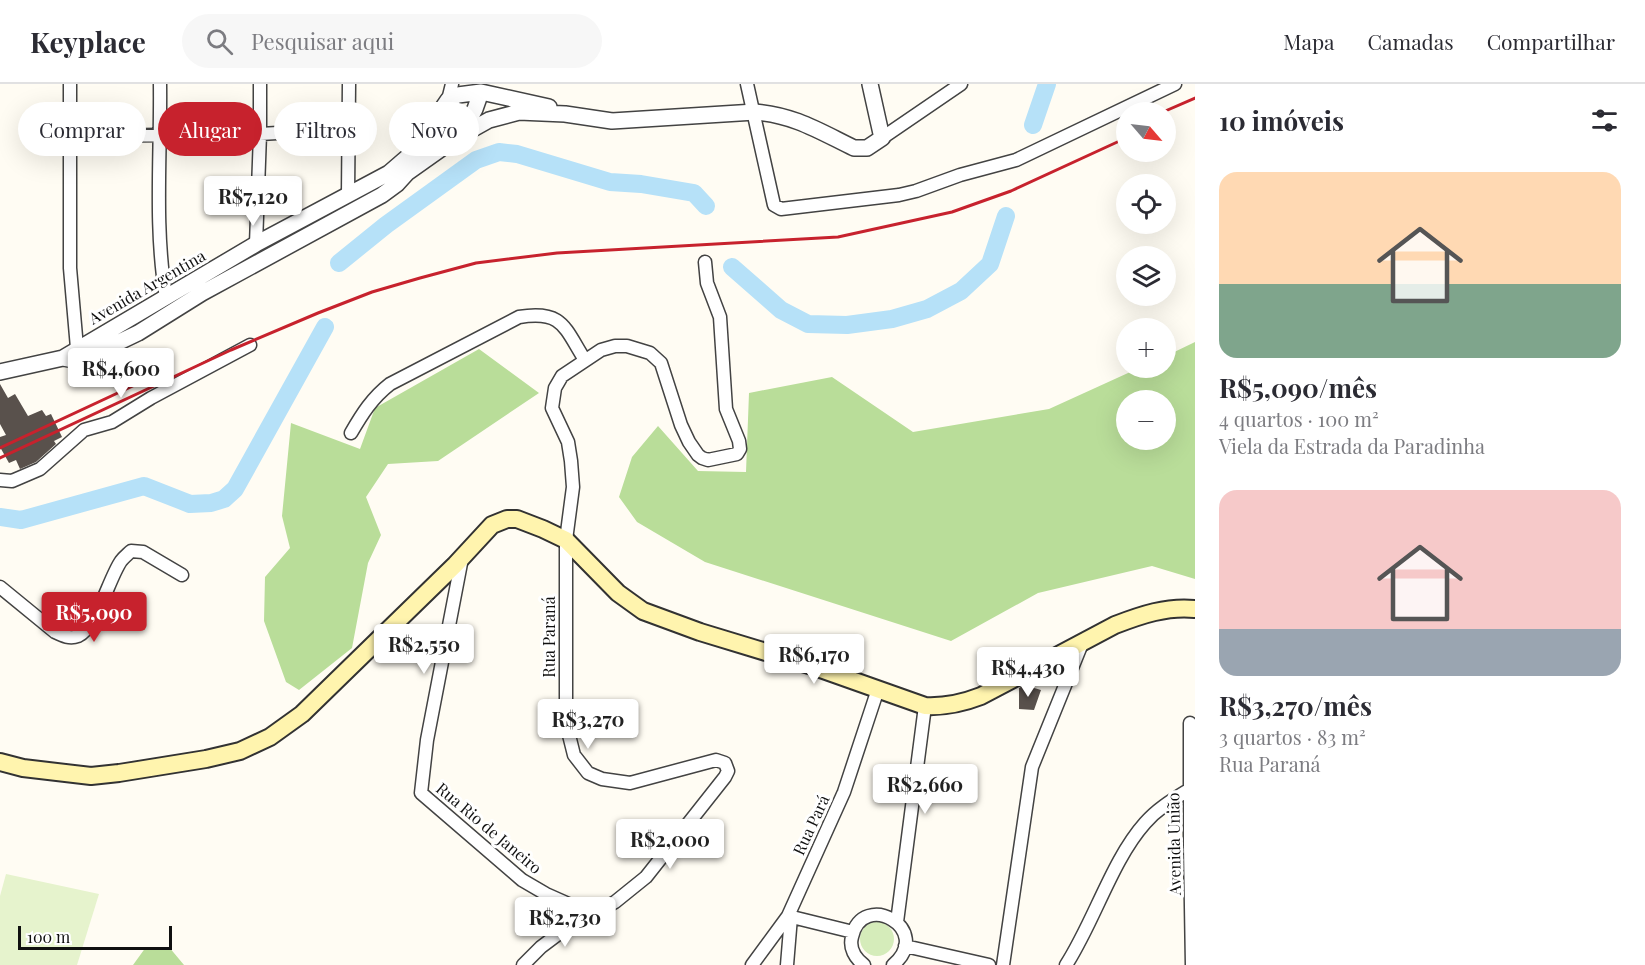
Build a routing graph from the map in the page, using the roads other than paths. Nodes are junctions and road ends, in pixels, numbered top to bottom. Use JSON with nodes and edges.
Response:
{"nodes":[{"id":1,"x":70,"y":84,"type":"edge"},
{"id":2,"x":160,"y":84,"type":"edge"},
{"id":3,"x":260,"y":84,"type":"edge"},
{"id":4,"x":349,"y":84,"type":"edge"},
{"id":5,"x":453,"y":84,"type":"edge"},
{"id":6,"x":747,"y":84,"type":"edge"},
{"id":7,"x":870,"y":84,"type":"edge"},
{"id":8,"x":961,"y":84,"type":"edge"},
{"id":9,"x":1175,"y":84,"type":"edge"},
{"id":10,"x":482,"y":88,"type":"edge"},
{"id":11,"x":448,"y":100,"type":"joint"},
{"id":12,"x":70,"y":102,"type":"edge"},
{"id":13,"x":160,"y":102,"type":"edge"},
{"id":14,"x":260,"y":102,"type":"edge"},
{"id":15,"x":349,"y":102,"type":"edge"},
{"id":16,"x":755,"y":112,"type":"junction"},
{"id":17,"x":565,"y":114,"type":"junction"},
{"id":18,"x":479,"y":125,"type":"edge"},
{"id":19,"x":882,"y":138,"type":"junction"},
{"id":20,"x":70,"y":156,"type":"edge"},
{"id":21,"x":160,"y":156,"type":"edge"},
{"id":22,"x":259,"y":156,"type":"edge"},
{"id":23,"x":348,"y":156,"type":"edge"},
{"id":24,"x":409,"y":156,"type":"edge"},
{"id":25,"x":430,"y":156,"type":"edge"},
{"id":26,"x":348,"y":195,"type":"junction"},
{"id":27,"x":256,"y":244,"type":"junction"},
{"id":28,"x":705,"y":262,"type":"dead end"},
{"id":29,"x":166,"y":297,"type":"junction"},
{"id":30,"x":137,"y":315,"type":"junction"},
{"id":31,"x":143,"y":330,"type":"junction"},
{"id":32,"x":250,"y":345,"type":"dead end"},
{"id":33,"x":77,"y":348,"type":"junction"},
{"id":34,"x":63,"y":358,"type":"junction"},
{"id":35,"x":585,"y":360,"type":"junction"},
{"id":36,"x":0,"y":372,"type":"edge"},
{"id":37,"x":351,"y":433,"type":"dead end"},
{"id":38,"x":0,"y":480,"type":"edge"},
{"id":39,"x":566,"y":540,"type":"junction"},
{"id":40,"x":463,"y":557,"type":"junction"},
{"id":41,"x":182,"y":575,"type":"dead end"},
{"id":42,"x":0,"y":589,"type":"edge"},
{"id":43,"x":1195,"y":609,"type":"edge"},
{"id":44,"x":1083,"y":641,"type":"junction"},
{"id":45,"x":878,"y":689,"type":"junction"},
{"id":46,"x":925,"y":706,"type":"junction"},
{"id":47,"x":1190,"y":723,"type":"dead end"},
{"id":48,"x":0,"y":762,"type":"edge"},
{"id":49,"x":1190,"y":789,"type":"junction"},
{"id":50,"x":591,"y":914,"type":"junction"},
{"id":51,"x":790,"y":917,"type":"junction"},
{"id":52,"x":897,"y":921,"type":"junction"},
{"id":53,"x":853,"y":932,"type":"junction"},
{"id":54,"x":905,"y":946,"type":"junction"},
{"id":55,"x":523,"y":965,"type":"edge"},
{"id":56,"x":752,"y":965,"type":"edge"},
{"id":57,"x":788,"y":965,"type":"edge"},
{"id":58,"x":864,"y":965,"type":"edge"},
{"id":59,"x":893,"y":965,"type":"edge"},
{"id":60,"x":989,"y":965,"type":"edge"},
{"id":61,"x":1003,"y":965,"type":"edge"},
{"id":62,"x":1066,"y":965,"type":"edge"},
{"id":63,"x":1192,"y":965,"type":"edge"}],
"edges":[{"from":1,"to":12,"type":"street"},
{"from":2,"to":13,"type":"street"},
{"from":3,"to":14,"type":"street"},
{"from":4,"to":15,"type":"street"},
{"from":5,"to":11,"type":"street"},
{"from":6,"to":16,"type":"street"},
{"from":7,"to":19,"type":"street"},
{"from":8,"to":19,"type":"street"},
{"from":9,"to":16,"type":"street"},
{"from":10,"to":11,"type":"street"},
{"from":10,"to":17,"type":"street"},
{"from":16,"to":17,"type":"street"},
{"from":16,"to":19,"type":"street"},
{"from":17,"to":18,"type":"street","name":"Avenida Argentina"},
{"from":20,"to":33,"type":"street"},
{"from":21,"to":29,"type":"street"},
{"from":22,"to":27,"type":"street"},
{"from":23,"to":26,"type":"street"},
{"from":24,"to":26,"type":"street","name":"Avenida Argentina"},
{"from":25,"to":31,"type":"street","name":"Avenida Argentina"},
{"from":26,"to":27,"type":"street","name":"Avenida Argentina"},
{"from":27,"to":29,"type":"street","name":"Avenida Argentina"},
{"from":28,"to":35,"type":"street"},
{"from":29,"to":30,"type":"street","name":"Avenida Argentina"},
{"from":30,"to":31,"type":"street"},
{"from":30,"to":33,"type":"street","name":"Avenida Argentina"},
{"from":31,"to":34,"type":"street","name":"Avenida Argentina"},
{"from":32,"to":38,"type":"street"},
{"from":33,"to":34,"type":"street","name":"Avenida Argentina"},
{"from":34,"to":36,"type":"street","name":"Avenida Argentina"},
{"from":35,"to":37,"type":"street"},
{"from":35,"to":39,"type":"street"},
{"from":39,"to":40,"type":"main road"},
{"from":39,"to":45,"type":"main road"},
{"from":39,"to":50,"type":"street","name":"Rua Paraná"},
{"from":40,"to":48,"type":"main road"},
{"from":40,"to":50,"type":"street","name":"Rua Rio de Janeiro"},
{"from":41,"to":42,"type":"street"},
{"from":43,"to":44,"type":"main road"},
{"from":44,"to":46,"type":"main road"},
{"from":44,"to":61,"type":"street"},
{"from":45,"to":46,"type":"main road"},
{"from":45,"to":51,"type":"street","name":"Rua Pará"},
{"from":46,"to":52,"type":"street"},
{"from":47,"to":49,"type":"street","name":"Avenida União"},
{"from":49,"to":62,"type":"street"},
{"from":49,"to":63,"type":"street","name":"Avenida União"},
{"from":50,"to":55,"type":"street"},
{"from":51,"to":53,"type":"street"},
{"from":51,"to":56,"type":"street","name":"Rua Pará"},
{"from":51,"to":57,"type":"street"},
{"from":52,"to":53,"type":"street"},
{"from":52,"to":54,"type":"street"},
{"from":53,"to":58,"type":"street"},
{"from":54,"to":59,"type":"street"},
{"from":54,"to":60,"type":"street"}]}
